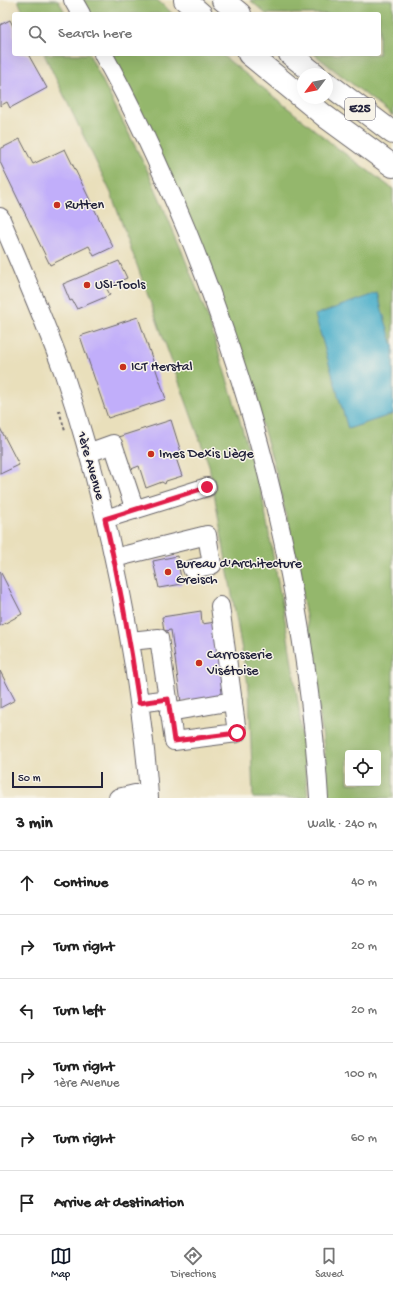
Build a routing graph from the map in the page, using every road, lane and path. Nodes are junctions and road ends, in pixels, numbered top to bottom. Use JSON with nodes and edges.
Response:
{"nodes":[{"id":1,"x":73,"y":0,"type":"edge"},
{"id":2,"x":185,"y":0,"type":"edge"},
{"id":3,"x":223,"y":0,"type":"edge"},
{"id":4,"x":80,"y":12,"type":"edge"},
{"id":5,"x":199,"y":12,"type":"edge"},
{"id":6,"x":238,"y":12,"type":"edge"},
{"id":7,"x":104,"y":56,"type":"edge"},
{"id":8,"x":251,"y":56,"type":"edge"},
{"id":9,"x":292,"y":56,"type":"edge"},
{"id":10,"x":308,"y":68,"type":"edge"},
{"id":11,"x":333,"y":88,"type":"edge"},
{"id":12,"x":393,"y":133,"type":"edge"},
{"id":13,"x":393,"y":166,"type":"edge"},
{"id":14,"x":0,"y":217,"type":"edge"},
{"id":15,"x":58,"y":406,"type":"dead end"},
{"id":16,"x":66,"y":435,"type":"dead end"},
{"id":17,"x":88,"y":453,"type":"junction"},
{"id":18,"x":207,"y":487,"type":"dead end"},
{"id":19,"x":135,"y":510,"type":"junction"},
{"id":20,"x":105,"y":519,"type":"junction"},
{"id":21,"x":114,"y":558,"type":"junction"},
{"id":22,"x":192,"y":569,"type":"dead end"},
{"id":23,"x":220,"y":606,"type":"dead end"},
{"id":24,"x":130,"y":641,"type":"junction"},
{"id":25,"x":233,"y":701,"type":"junction"},
{"id":26,"x":139,"y":703,"type":"junction"},
{"id":27,"x":168,"y":705,"type":"junction"},
{"id":28,"x":149,"y":795,"type":"edge"},
{"id":29,"x":118,"y":798,"type":"edge"},
{"id":30,"x":319,"y":798,"type":"edge"}],
"edges":[{"from":1,"to":4,"type":"street"},
{"from":2,"to":5,"type":"highway"},
{"from":3,"to":6,"type":"highway"},
{"from":7,"to":30,"type":"street"},
{"from":8,"to":13,"type":"highway","number":"E25"},
{"from":9,"to":10,"type":"highway"},
{"from":11,"to":12,"type":"highway","number":"E25"},
{"from":14,"to":17,"type":"street","name":"1ère Avenue"},
{"from":15,"to":16,"type":"path"},
{"from":17,"to":19,"type":"street"},
{"from":17,"to":20,"type":"street","name":"1ère Avenue"},
{"from":18,"to":19,"type":"street"},
{"from":19,"to":20,"type":"street"},
{"from":20,"to":21,"type":"street","name":"1ère Avenue"},
{"from":21,"to":22,"type":"street"},
{"from":21,"to":24,"type":"street","name":"1ère Avenue"},
{"from":23,"to":25,"type":"street"},
{"from":24,"to":26,"type":"street","name":"1ère Avenue"},
{"from":24,"to":27,"type":"street"},
{"from":25,"to":27,"type":"street"},
{"from":25,"to":27,"type":"street"},
{"from":26,"to":27,"type":"street"},
{"from":26,"to":28,"type":"street","name":"1ère Avenue"},
{"from":28,"to":29,"type":"street"}]}
